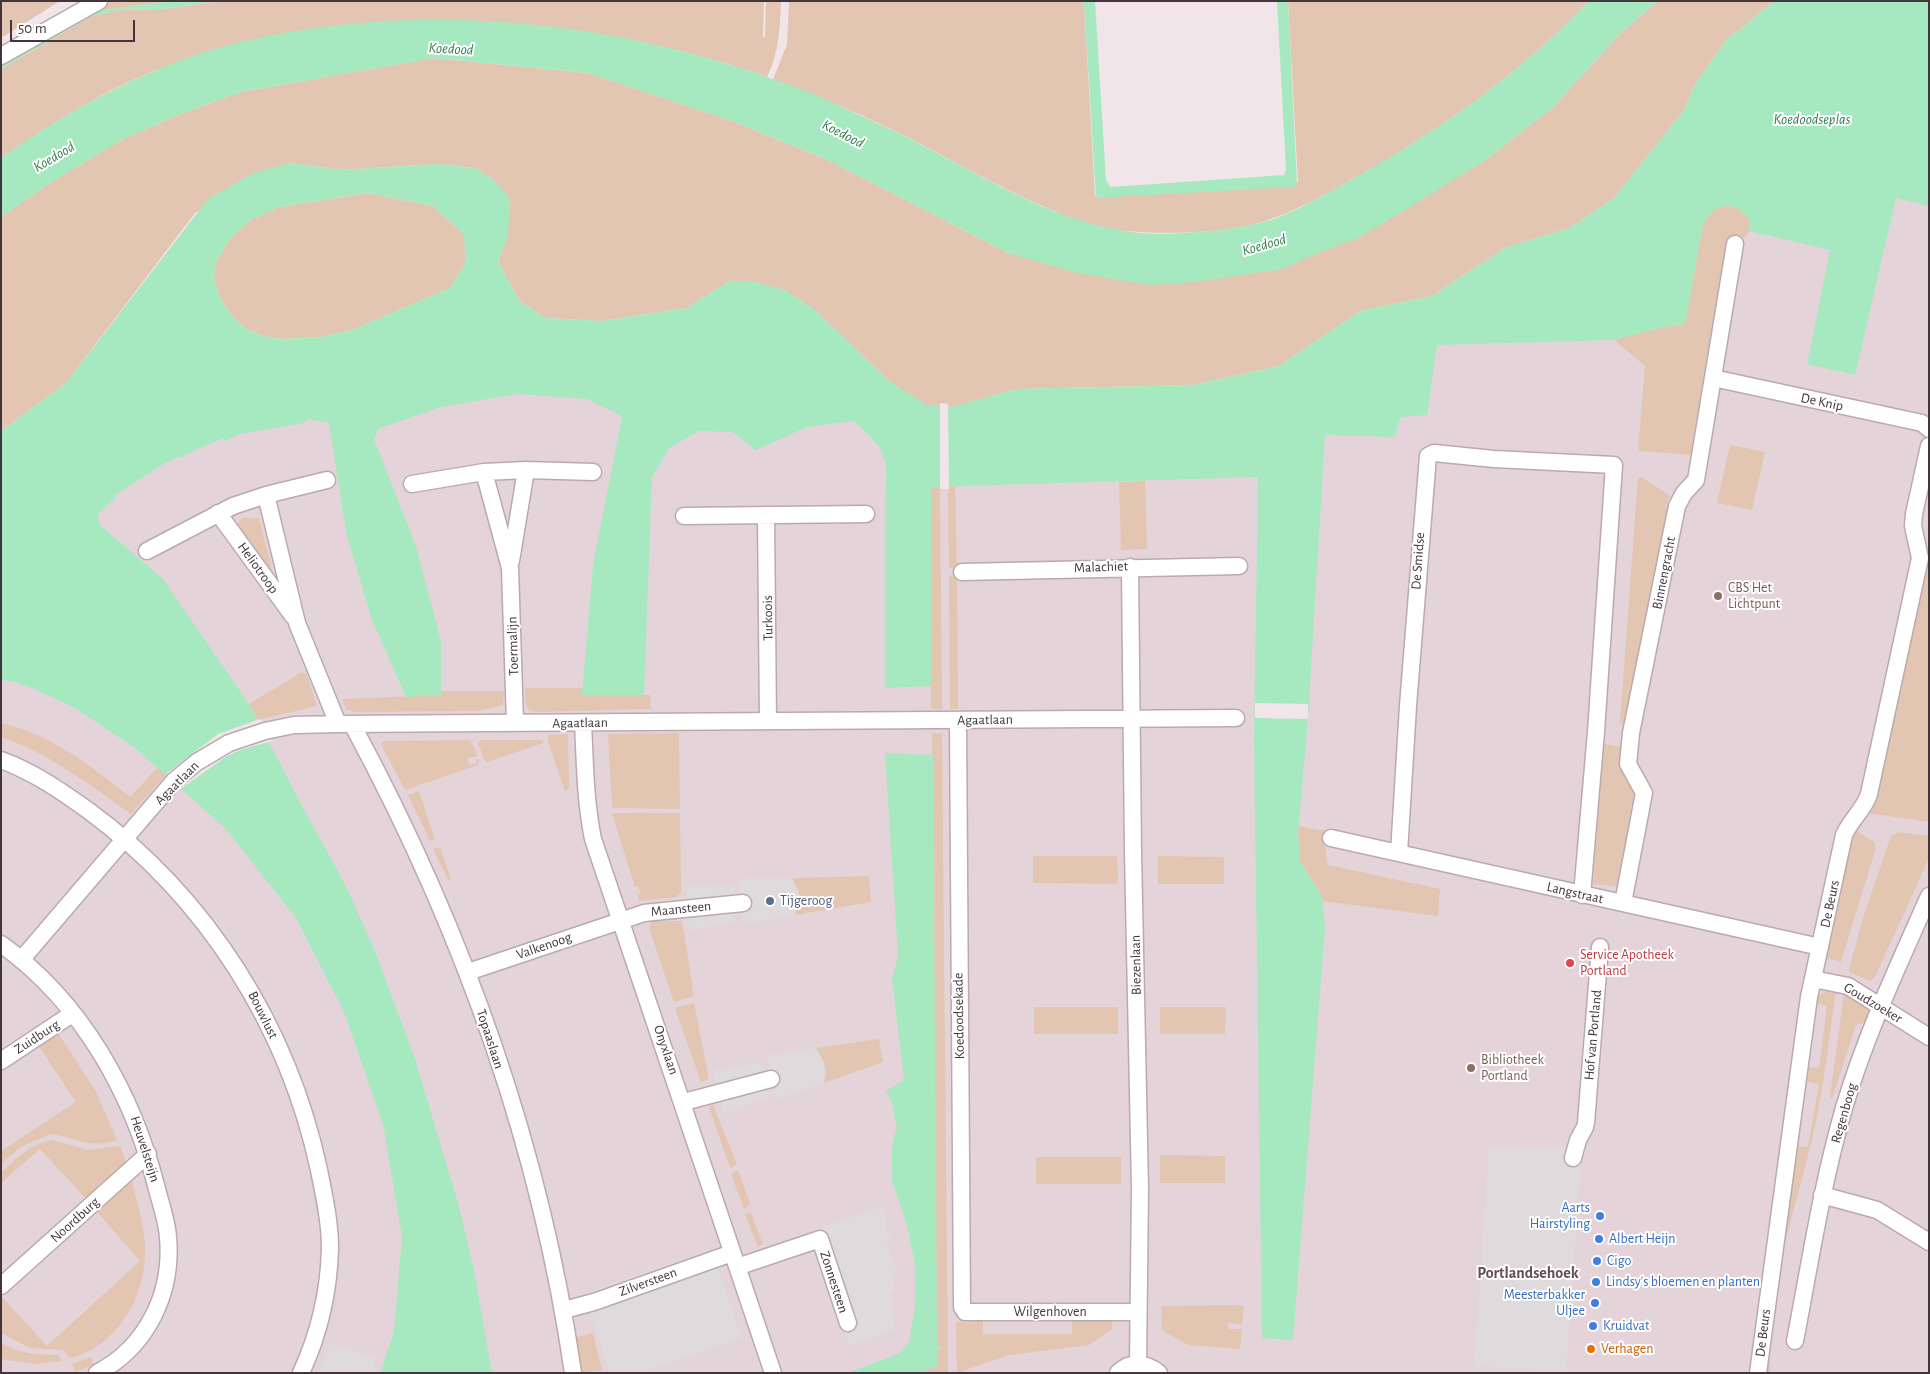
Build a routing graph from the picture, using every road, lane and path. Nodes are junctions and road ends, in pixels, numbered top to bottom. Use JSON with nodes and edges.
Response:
{"nodes":[{"id":1,"x":99,"y":1,"type":"edge"},
{"id":2,"x":1,"y":56,"type":"edge"},
{"id":3,"x":1735,"y":244,"type":"dead end"},
{"id":4,"x":1713,"y":378,"type":"junction"},
{"id":5,"x":1929,"y":429,"type":"edge"},
{"id":6,"x":1929,"y":446,"type":"edge"},
{"id":7,"x":526,"y":470,"type":"junction"},
{"id":8,"x":484,"y":472,"type":"junction"},
{"id":9,"x":593,"y":472,"type":"dead end"},
{"id":10,"x":327,"y":480,"type":"dead end"},
{"id":11,"x":412,"y":484,"type":"dead end"},
{"id":12,"x":266,"y":495,"type":"junction"},
{"id":13,"x":218,"y":513,"type":"junction"},
{"id":14,"x":866,"y":514,"type":"dead end"},
{"id":15,"x":766,"y":515,"type":"junction"},
{"id":16,"x":684,"y":516,"type":"dead end"},
{"id":17,"x":147,"y":551,"type":"dead end"},
{"id":18,"x":1130,"y":566,"type":"junction"},
{"id":19,"x":1239,"y":566,"type":"dead end"},
{"id":20,"x":510,"y":568,"type":"junction"},
{"id":21,"x":962,"y":572,"type":"dead end"},
{"id":22,"x":297,"y":623,"type":"junction"},
{"id":23,"x":1133,"y":718,"type":"junction"},
{"id":24,"x":1236,"y":718,"type":"dead end"},
{"id":25,"x":958,"y":720,"type":"junction"},
{"id":26,"x":768,"y":721,"type":"junction"},
{"id":27,"x":515,"y":723,"type":"junction"},
{"id":28,"x":584,"y":723,"type":"junction"},
{"id":29,"x":345,"y":724,"type":"junction"},
{"id":30,"x":1,"y":760,"type":"edge"},
{"id":31,"x":1331,"y":838,"type":"dead end"},
{"id":32,"x":126,"y":840,"type":"junction"},
{"id":33,"x":1399,"y":853,"type":"junction"},
{"id":34,"x":1582,"y":895,"type":"junction"},
{"id":35,"x":1929,"y":896,"type":"edge"},
{"id":36,"x":743,"y":903,"type":"dead end"},
{"id":37,"x":1623,"y":903,"type":"junction"},
{"id":38,"x":621,"y":920,"type":"junction"},
{"id":39,"x":1,"y":944,"type":"edge"},
{"id":40,"x":1600,"y":947,"type":"dead end"},
{"id":41,"x":1820,"y":947,"type":"junction"},
{"id":42,"x":21,"y":960,"type":"junction"},
{"id":43,"x":468,"y":972,"type":"junction"},
{"id":44,"x":1812,"y":979,"type":"junction"},
{"id":45,"x":1880,"y":1006,"type":"junction"},
{"id":46,"x":72,"y":1014,"type":"junction"},
{"id":47,"x":1929,"y":1037,"type":"edge"},
{"id":48,"x":1,"y":1061,"type":"edge"},
{"id":49,"x":771,"y":1079,"type":"dead end"},
{"id":50,"x":684,"y":1102,"type":"junction"},
{"id":51,"x":148,"y":1154,"type":"junction"},
{"id":52,"x":1573,"y":1158,"type":"dead end"},
{"id":53,"x":1822,"y":1195,"type":"junction"},
{"id":54,"x":1929,"y":1242,"type":"edge"},
{"id":55,"x":734,"y":1260,"type":"junction"},
{"id":56,"x":1,"y":1286,"type":"edge"},
{"id":57,"x":564,"y":1310,"type":"junction"},
{"id":58,"x":963,"y":1310,"type":"joint"},
{"id":59,"x":1138,"y":1312,"type":"junction"},
{"id":60,"x":848,"y":1323,"type":"dead end"},
{"id":61,"x":1795,"y":1341,"type":"dead end"},
{"id":62,"x":1138,"y":1364,"type":"junction"},
{"id":63,"x":96,"y":1373,"type":"edge"},
{"id":64,"x":301,"y":1373,"type":"edge"},
{"id":65,"x":573,"y":1373,"type":"edge"},
{"id":66,"x":773,"y":1373,"type":"edge"},
{"id":67,"x":1118,"y":1373,"type":"edge"},
{"id":68,"x":1159,"y":1373,"type":"edge"},
{"id":69,"x":1758,"y":1373,"type":"edge"}],
"edges":[{"from":1,"to":2,"type":"street"},
{"from":3,"to":4,"type":"street","name":"Binnengracht"},
{"from":4,"to":5,"type":"street","name":"De Knip"},
{"from":4,"to":37,"type":"street","name":"Binnengracht"},
{"from":6,"to":41,"type":"street","name":"De Beurs"},
{"from":7,"to":8,"type":"street"},
{"from":7,"to":9,"type":"street"},
{"from":7,"to":20,"type":"street","name":"Toermalijn"},
{"from":8,"to":11,"type":"street"},
{"from":8,"to":20,"type":"street","name":"Toermalijn"},
{"from":10,"to":12,"type":"street"},
{"from":12,"to":13,"type":"street"},
{"from":12,"to":22,"type":"street","name":"Heliotroop"},
{"from":13,"to":17,"type":"street"},
{"from":13,"to":22,"type":"street","name":"Heliotroop"},
{"from":14,"to":15,"type":"street"},
{"from":15,"to":16,"type":"street"},
{"from":15,"to":26,"type":"street","name":"Turkoois"},
{"from":18,"to":19,"type":"street","name":"Malachiet"},
{"from":18,"to":21,"type":"street","name":"Malachiet"},
{"from":18,"to":23,"type":"street","name":"Biezenlaan"},
{"from":20,"to":27,"type":"street","name":"Toermalijn"},
{"from":22,"to":29,"type":"street","name":"Heliotroop"},
{"from":23,"to":24,"type":"street","name":"Agaatlaan"},
{"from":23,"to":25,"type":"street","name":"Agaatlaan"},
{"from":23,"to":59,"type":"street","name":"Biezenlaan"},
{"from":25,"to":26,"type":"street","name":"Agaatlaan"},
{"from":25,"to":58,"type":"street","name":"Koedoodsekade"},
{"from":26,"to":28,"type":"street","name":"Agaatlaan"},
{"from":27,"to":28,"type":"street","name":"Agaatlaan"},
{"from":27,"to":29,"type":"street","name":"Agaatlaan"},
{"from":28,"to":38,"type":"street","name":"Onyxlaan"},
{"from":29,"to":32,"type":"street","name":"Agaatlaan"},
{"from":29,"to":43,"type":"street","name":"Topaaslaan"},
{"from":30,"to":32,"type":"street","name":"Bouwlust"},
{"from":31,"to":33,"type":"street","name":"Langstraat"},
{"from":32,"to":42,"type":"street","name":"Agaatlaan"},
{"from":32,"to":64,"type":"street","name":"Bouwlust"},
{"from":33,"to":34,"type":"street","name":"Langstraat"},
{"from":33,"to":34,"type":"street","name":"De Smidse"},
{"from":34,"to":37,"type":"street","name":"Langstraat"},
{"from":35,"to":45,"type":"street","name":"Regenboog"},
{"from":36,"to":38,"type":"street","name":"Maansteen"},
{"from":37,"to":41,"type":"street","name":"Langstraat"},
{"from":38,"to":43,"type":"street","name":"Valkenoog"},
{"from":38,"to":50,"type":"street","name":"Onyxlaan"},
{"from":39,"to":42,"type":"street","name":"Heuvelsteijn"},
{"from":40,"to":52,"type":"street","name":"Hof van Portland"},
{"from":41,"to":44,"type":"street","name":"De Beurs"},
{"from":42,"to":46,"type":"street","name":"Heuvelsteijn"},
{"from":43,"to":57,"type":"street","name":"Topaaslaan"},
{"from":44,"to":45,"type":"street","name":"Goudzoeker"},
{"from":44,"to":69,"type":"street","name":"De Beurs"},
{"from":45,"to":47,"type":"street","name":"Goudzoeker"},
{"from":45,"to":53,"type":"street","name":"Regenboog"},
{"from":46,"to":48,"type":"street","name":"Zuidburg"},
{"from":46,"to":51,"type":"street","name":"Heuvelsteijn"},
{"from":49,"to":50,"type":"street"},
{"from":50,"to":55,"type":"street","name":"Onyxlaan"},
{"from":51,"to":56,"type":"street","name":"Noordburg"},
{"from":51,"to":63,"type":"street","name":"Heuvelsteijn"},
{"from":53,"to":54,"type":"street"},
{"from":53,"to":61,"type":"street","name":"Regenboog"},
{"from":55,"to":57,"type":"street","name":"Zilversteen"},
{"from":55,"to":60,"type":"street","name":"Zonnesteen"},
{"from":55,"to":66,"type":"street","name":"Onyxlaan"},
{"from":57,"to":65,"type":"street","name":"Topaaslaan"},
{"from":58,"to":59,"type":"street","name":"Wilgenhoven"},
{"from":59,"to":62,"type":"street","name":"Biezenlaan"},
{"from":62,"to":67,"type":"street"},
{"from":62,"to":68,"type":"street"}]}
